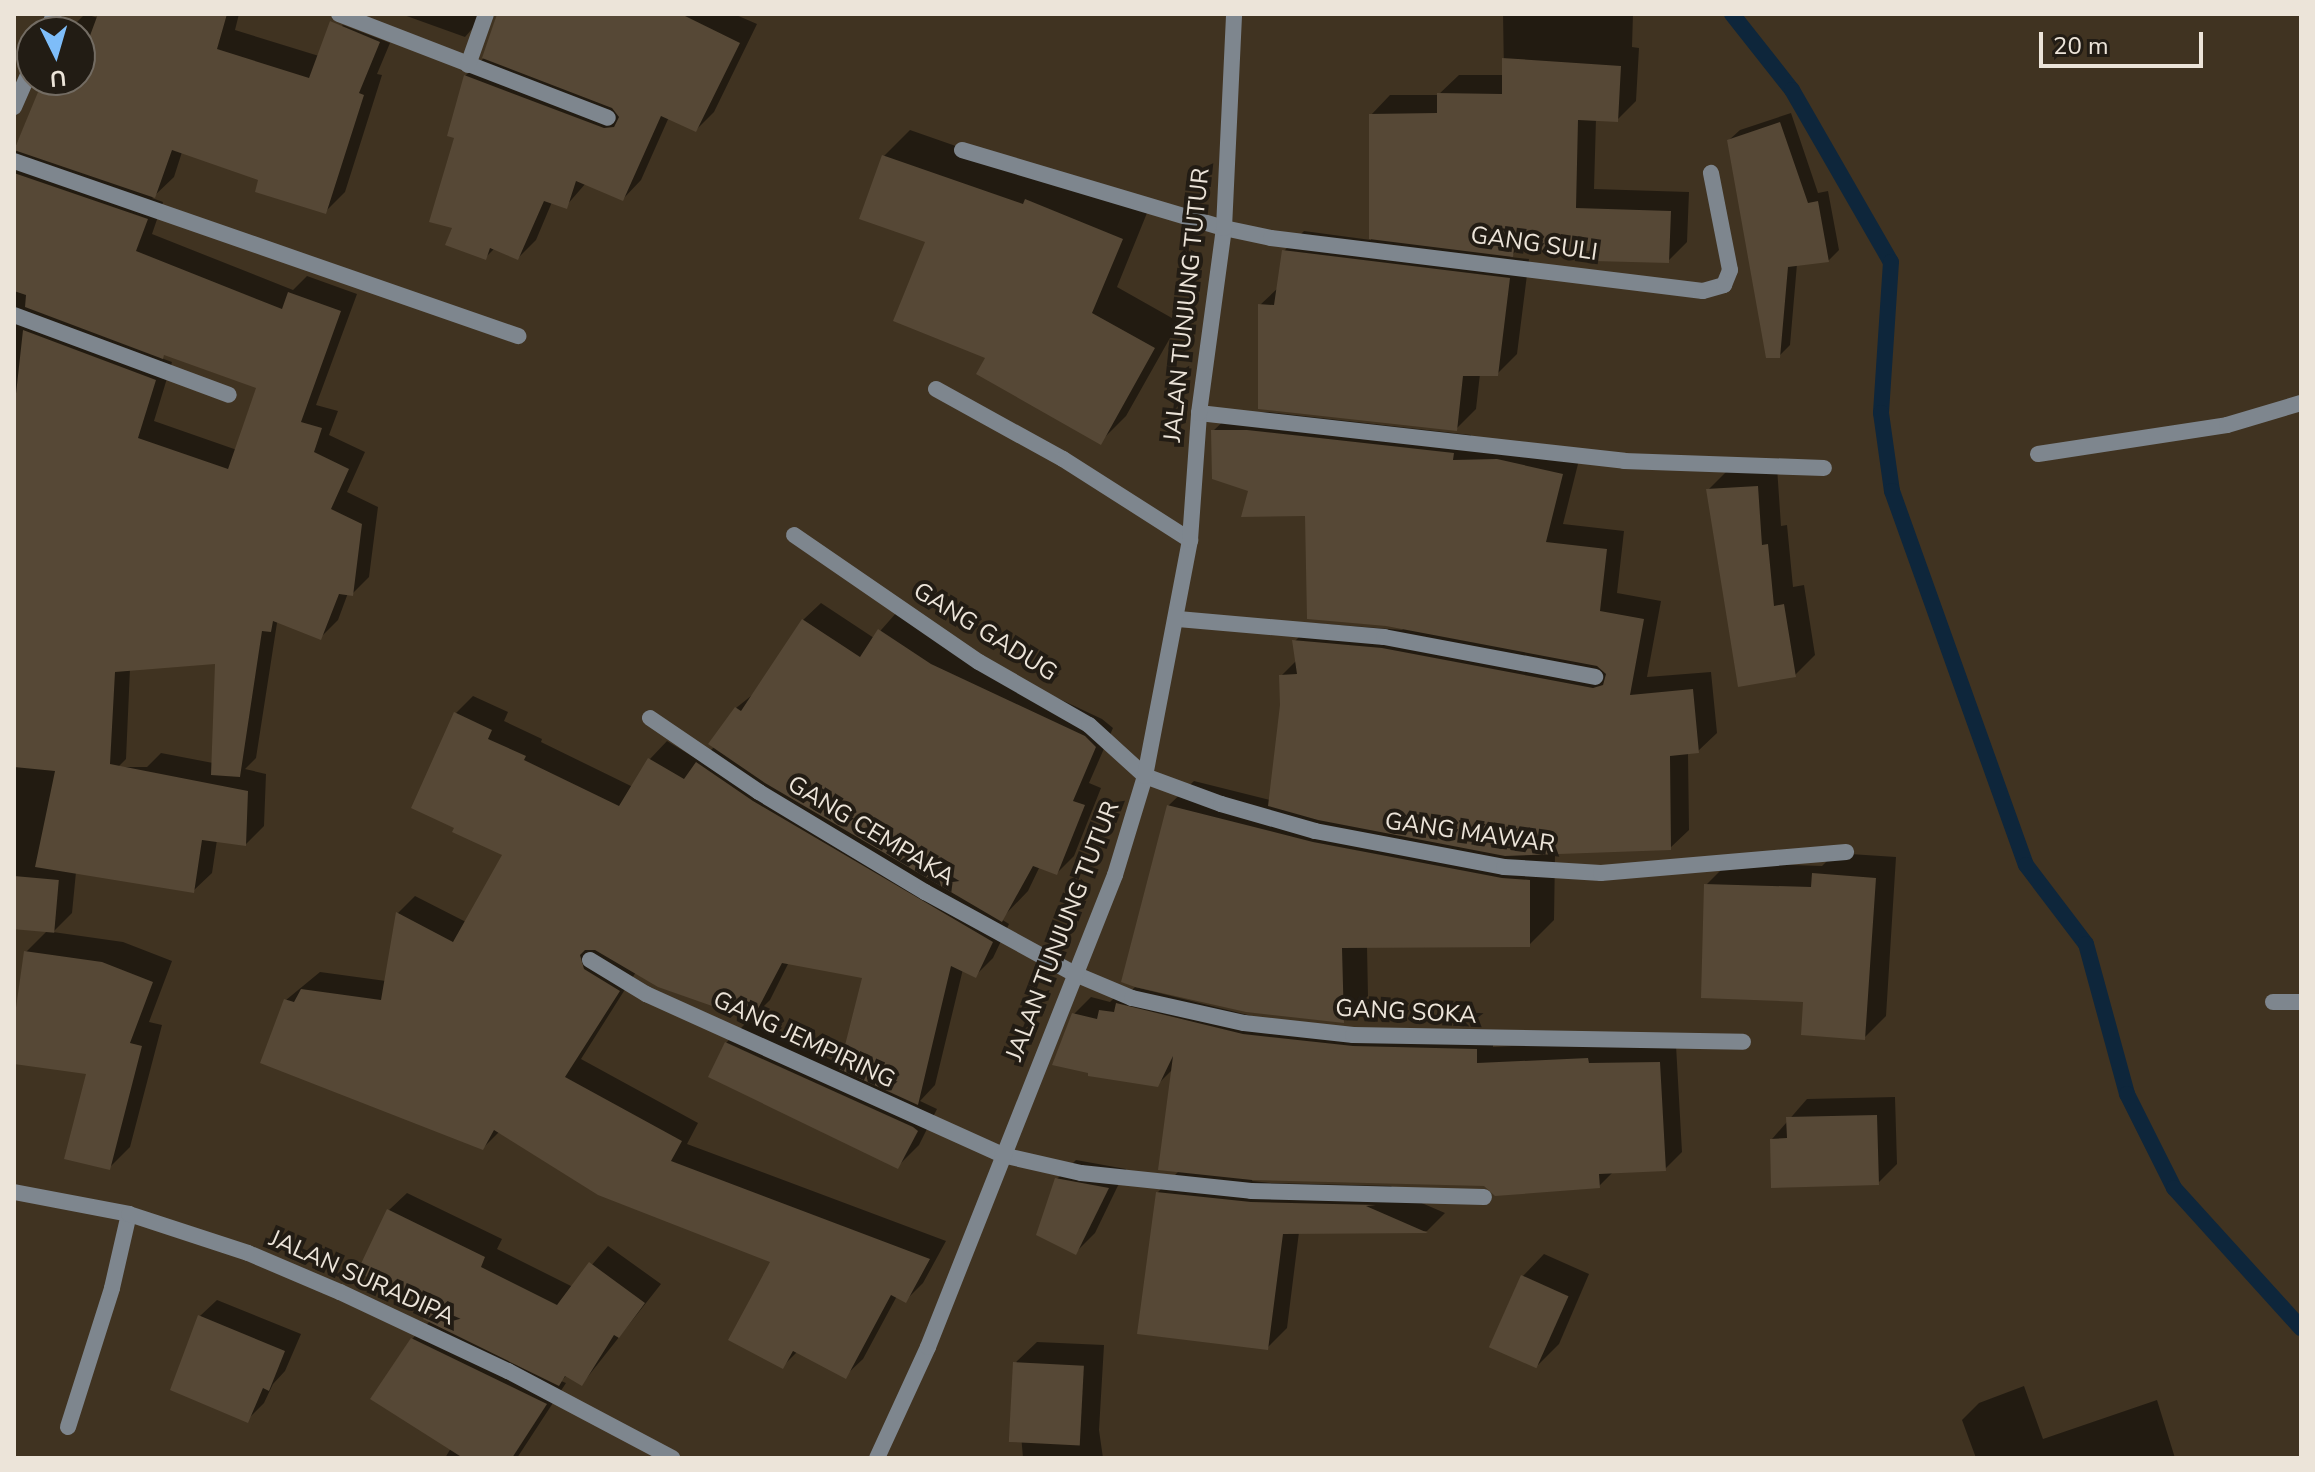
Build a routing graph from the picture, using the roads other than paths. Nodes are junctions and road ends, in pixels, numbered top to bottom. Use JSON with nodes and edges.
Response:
{"nodes":[{"id":1,"x":339,"y":14,"type":"edge"},
{"id":2,"x":486,"y":14,"type":"edge"},
{"id":3,"x":1234,"y":14,"type":"edge"},
{"id":4,"x":468,"y":65,"type":"junction"},
{"id":5,"x":608,"y":118,"type":"dead end"},
{"id":6,"x":962,"y":150,"type":"dead end"},
{"id":7,"x":14,"y":161,"type":"edge"},
{"id":8,"x":1711,"y":173,"type":"dead end"},
{"id":9,"x":1224,"y":228,"type":"junction"},
{"id":10,"x":14,"y":315,"type":"edge"},
{"id":11,"x":518,"y":336,"type":"dead end"},
{"id":12,"x":936,"y":389,"type":"dead end"},
{"id":13,"x":229,"y":395,"type":"dead end"},
{"id":14,"x":2301,"y":403,"type":"edge"},
{"id":15,"x":1199,"y":413,"type":"junction"},
{"id":16,"x":2038,"y":454,"type":"dead end"},
{"id":17,"x":1824,"y":468,"type":"dead end"},
{"id":18,"x":794,"y":535,"type":"dead end"},
{"id":19,"x":1190,"y":540,"type":"junction"},
{"id":20,"x":1178,"y":619,"type":"junction"},
{"id":21,"x":1595,"y":677,"type":"dead end"},
{"id":22,"x":650,"y":718,"type":"dead end"},
{"id":23,"x":1145,"y":776,"type":"junction"},
{"id":24,"x":1846,"y":852,"type":"dead end"},
{"id":25,"x":590,"y":960,"type":"dead end"},
{"id":26,"x":1075,"y":974,"type":"junction"},
{"id":27,"x":2273,"y":1002,"type":"dead end"},
{"id":28,"x":2301,"y":1002,"type":"edge"},
{"id":29,"x":1743,"y":1042,"type":"dead end"},
{"id":30,"x":1002,"y":1155,"type":"junction"},
{"id":31,"x":14,"y":1192,"type":"edge"},
{"id":32,"x":1484,"y":1197,"type":"dead end"},
{"id":33,"x":129,"y":1214,"type":"junction"},
{"id":34,"x":68,"y":1427,"type":"dead end"},
{"id":35,"x":672,"y":1458,"type":"edge"},
{"id":36,"x":877,"y":1458,"type":"edge"}],
"edges":[{"from":1,"to":4,"type":"street"},
{"from":2,"to":4,"type":"street"},
{"from":3,"to":9,"type":"street","name":"JALAN TUNJUNG TUTUR"},
{"from":4,"to":5,"type":"street"},
{"from":6,"to":9,"type":"street"},
{"from":7,"to":11,"type":"street"},
{"from":8,"to":9,"type":"street","name":"GANG SULI"},
{"from":9,"to":15,"type":"street","name":"JALAN TUNJUNG TUTUR"},
{"from":10,"to":13,"type":"street"},
{"from":12,"to":19,"type":"street"},
{"from":14,"to":16,"type":"street"},
{"from":15,"to":17,"type":"street"},
{"from":15,"to":19,"type":"street","name":"JALAN TUNJUNG TUTUR"},
{"from":18,"to":23,"type":"street","name":"GANG GADUG"},
{"from":19,"to":20,"type":"street","name":"JALAN TUNJUNG TUTUR"},
{"from":20,"to":21,"type":"street"},
{"from":20,"to":23,"type":"street","name":"JALAN TUNJUNG TUTUR"},
{"from":22,"to":26,"type":"street","name":"GANG CEMPAKA"},
{"from":23,"to":24,"type":"street","name":"GANG MAWAR"},
{"from":23,"to":26,"type":"street","name":"JALAN TUNJUNG TUTUR"},
{"from":25,"to":30,"type":"street","name":"GANG JEMPIRING"},
{"from":26,"to":29,"type":"street","name":"GANG SOKA"},
{"from":26,"to":30,"type":"street","name":"JALAN TUNJUNG TUTUR"},
{"from":27,"to":28,"type":"street"},
{"from":30,"to":32,"type":"street","name":"GANG JEMPIRING"},
{"from":30,"to":36,"type":"street","name":"JALAN TUNJUNG TUTUR"},
{"from":31,"to":33,"type":"street","name":"JALAN SURADIPA"},
{"from":33,"to":34,"type":"street"},
{"from":33,"to":35,"type":"street","name":"JALAN SURADIPA"}]}
